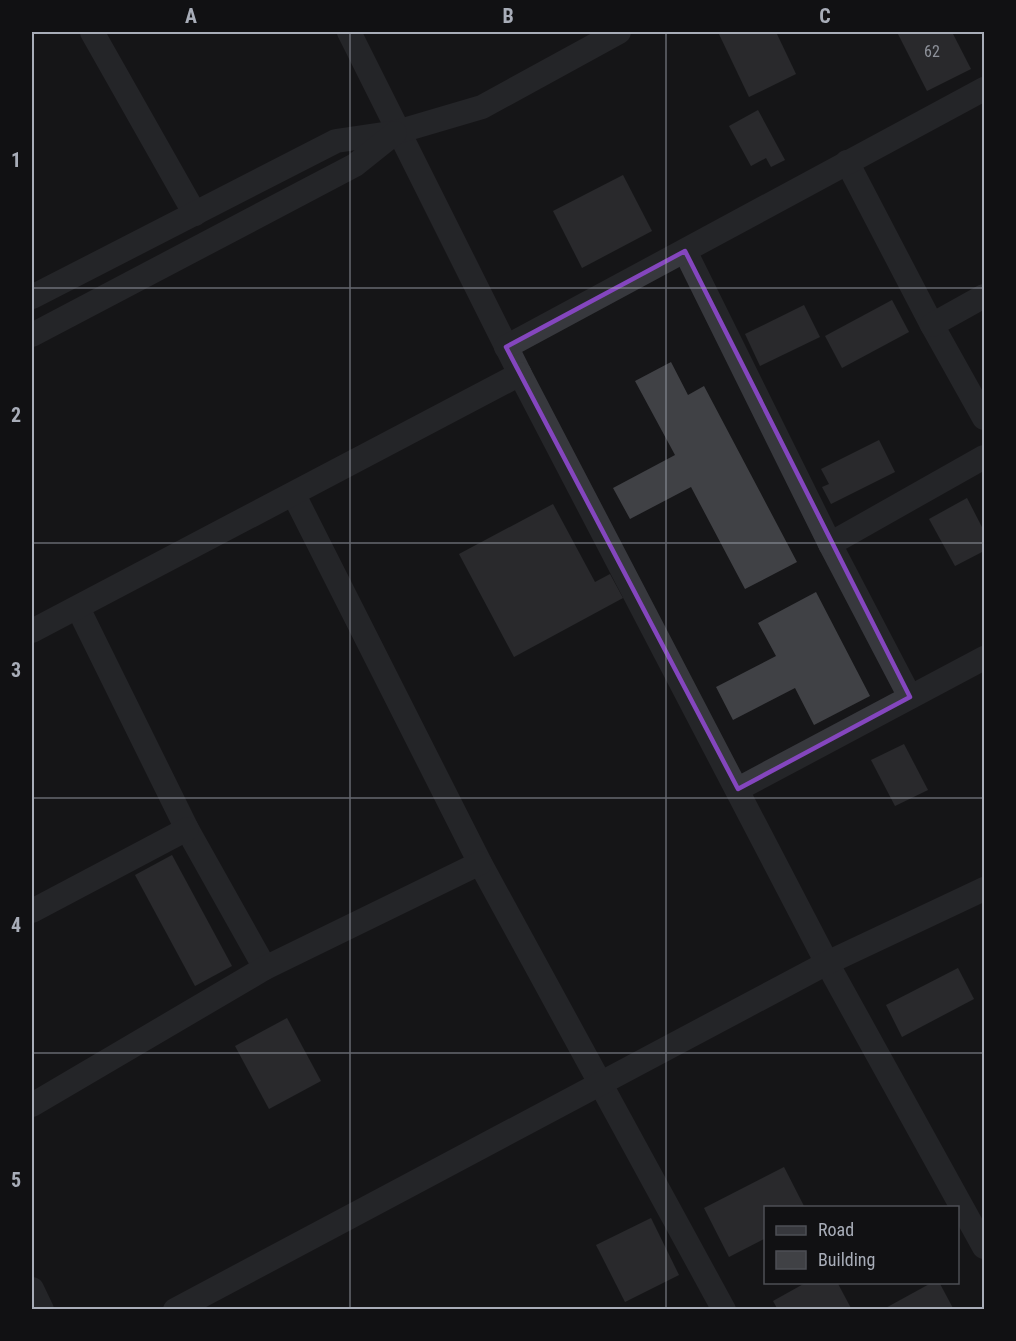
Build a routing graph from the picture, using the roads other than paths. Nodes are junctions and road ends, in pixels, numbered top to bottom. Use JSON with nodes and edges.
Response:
{"nodes":[{"id":1,"x":92,"y":32,"type":"edge"},
{"id":2,"x":349,"y":32,"type":"edge"},
{"id":3,"x":619,"y":32,"type":"edge"},
{"id":4,"x":984,"y":89,"type":"edge"},
{"id":5,"x":397,"y":132,"type":"junction"},
{"id":6,"x":847,"y":162,"type":"junction"},
{"id":7,"x":195,"y":214,"type":"junction"},
{"id":8,"x":685,"y":251,"type":"junction"},
{"id":9,"x":984,"y":296,"type":"edge"},
{"id":10,"x":32,"y":297,"type":"edge"},
{"id":11,"x":932,"y":324,"type":"junction"},
{"id":12,"x":32,"y":335,"type":"edge"},
{"id":13,"x":506,"y":347,"type":"junction"},
{"id":14,"x":520,"y":374,"type":"junction"},
{"id":15,"x":984,"y":418,"type":"edge"},
{"id":16,"x":984,"y":457,"type":"edge"},
{"id":17,"x":294,"y":495,"type":"junction"},
{"id":18,"x":830,"y":544,"type":"junction"},
{"id":19,"x":78,"y":608,"type":"junction"},
{"id":20,"x":32,"y":632,"type":"edge"},
{"id":21,"x":984,"y":658,"type":"edge"},
{"id":22,"x":910,"y":696,"type":"junction"},
{"id":23,"x":738,"y":789,"type":"junction"},
{"id":24,"x":187,"y":829,"type":"junction"},
{"id":25,"x":480,"y":863,"type":"junction"},
{"id":26,"x":984,"y":889,"type":"edge"},
{"id":27,"x":32,"y":911,"type":"edge"},
{"id":28,"x":828,"y":963,"type":"junction"},
{"id":29,"x":265,"y":968,"type":"junction"},
{"id":30,"x":599,"y":1083,"type":"junction"},
{"id":31,"x":32,"y":1105,"type":"edge"},
{"id":32,"x":984,"y":1247,"type":"edge"},
{"id":33,"x":32,"y":1289,"type":"edge"},
{"id":34,"x":42,"y":1310,"type":"edge"},
{"id":35,"x":176,"y":1310,"type":"edge"},
{"id":36,"x":724,"y":1310,"type":"edge"}],
"edges":[{"from":1,"to":7,"type":"street"},
{"from":2,"to":5,"type":"street"},
{"from":3,"to":5,"type":"street"},
{"from":4,"to":6,"type":"street"},
{"from":5,"to":7,"type":"street"},
{"from":5,"to":12,"type":"street"},
{"from":5,"to":13,"type":"street"},
{"from":6,"to":8,"type":"street"},
{"from":6,"to":11,"type":"street"},
{"from":7,"to":10,"type":"street"},
{"from":8,"to":13,"type":"street"},
{"from":8,"to":18,"type":"street"},
{"from":9,"to":11,"type":"street"},
{"from":11,"to":15,"type":"street"},
{"from":13,"to":14,"type":"street"},
{"from":14,"to":17,"type":"street"},
{"from":14,"to":23,"type":"street"},
{"from":16,"to":18,"type":"street"},
{"from":17,"to":19,"type":"street"},
{"from":17,"to":25,"type":"street"},
{"from":18,"to":22,"type":"street"},
{"from":19,"to":20,"type":"street"},
{"from":19,"to":24,"type":"street"},
{"from":21,"to":22,"type":"street"},
{"from":22,"to":23,"type":"street"},
{"from":23,"to":28,"type":"street"},
{"from":24,"to":27,"type":"street"},
{"from":24,"to":29,"type":"street"},
{"from":25,"to":29,"type":"street"},
{"from":25,"to":30,"type":"street"},
{"from":26,"to":28,"type":"street"},
{"from":28,"to":30,"type":"street"},
{"from":28,"to":32,"type":"street"},
{"from":29,"to":31,"type":"street"},
{"from":30,"to":35,"type":"street"},
{"from":30,"to":36,"type":"street"},
{"from":33,"to":34,"type":"street"}]}
